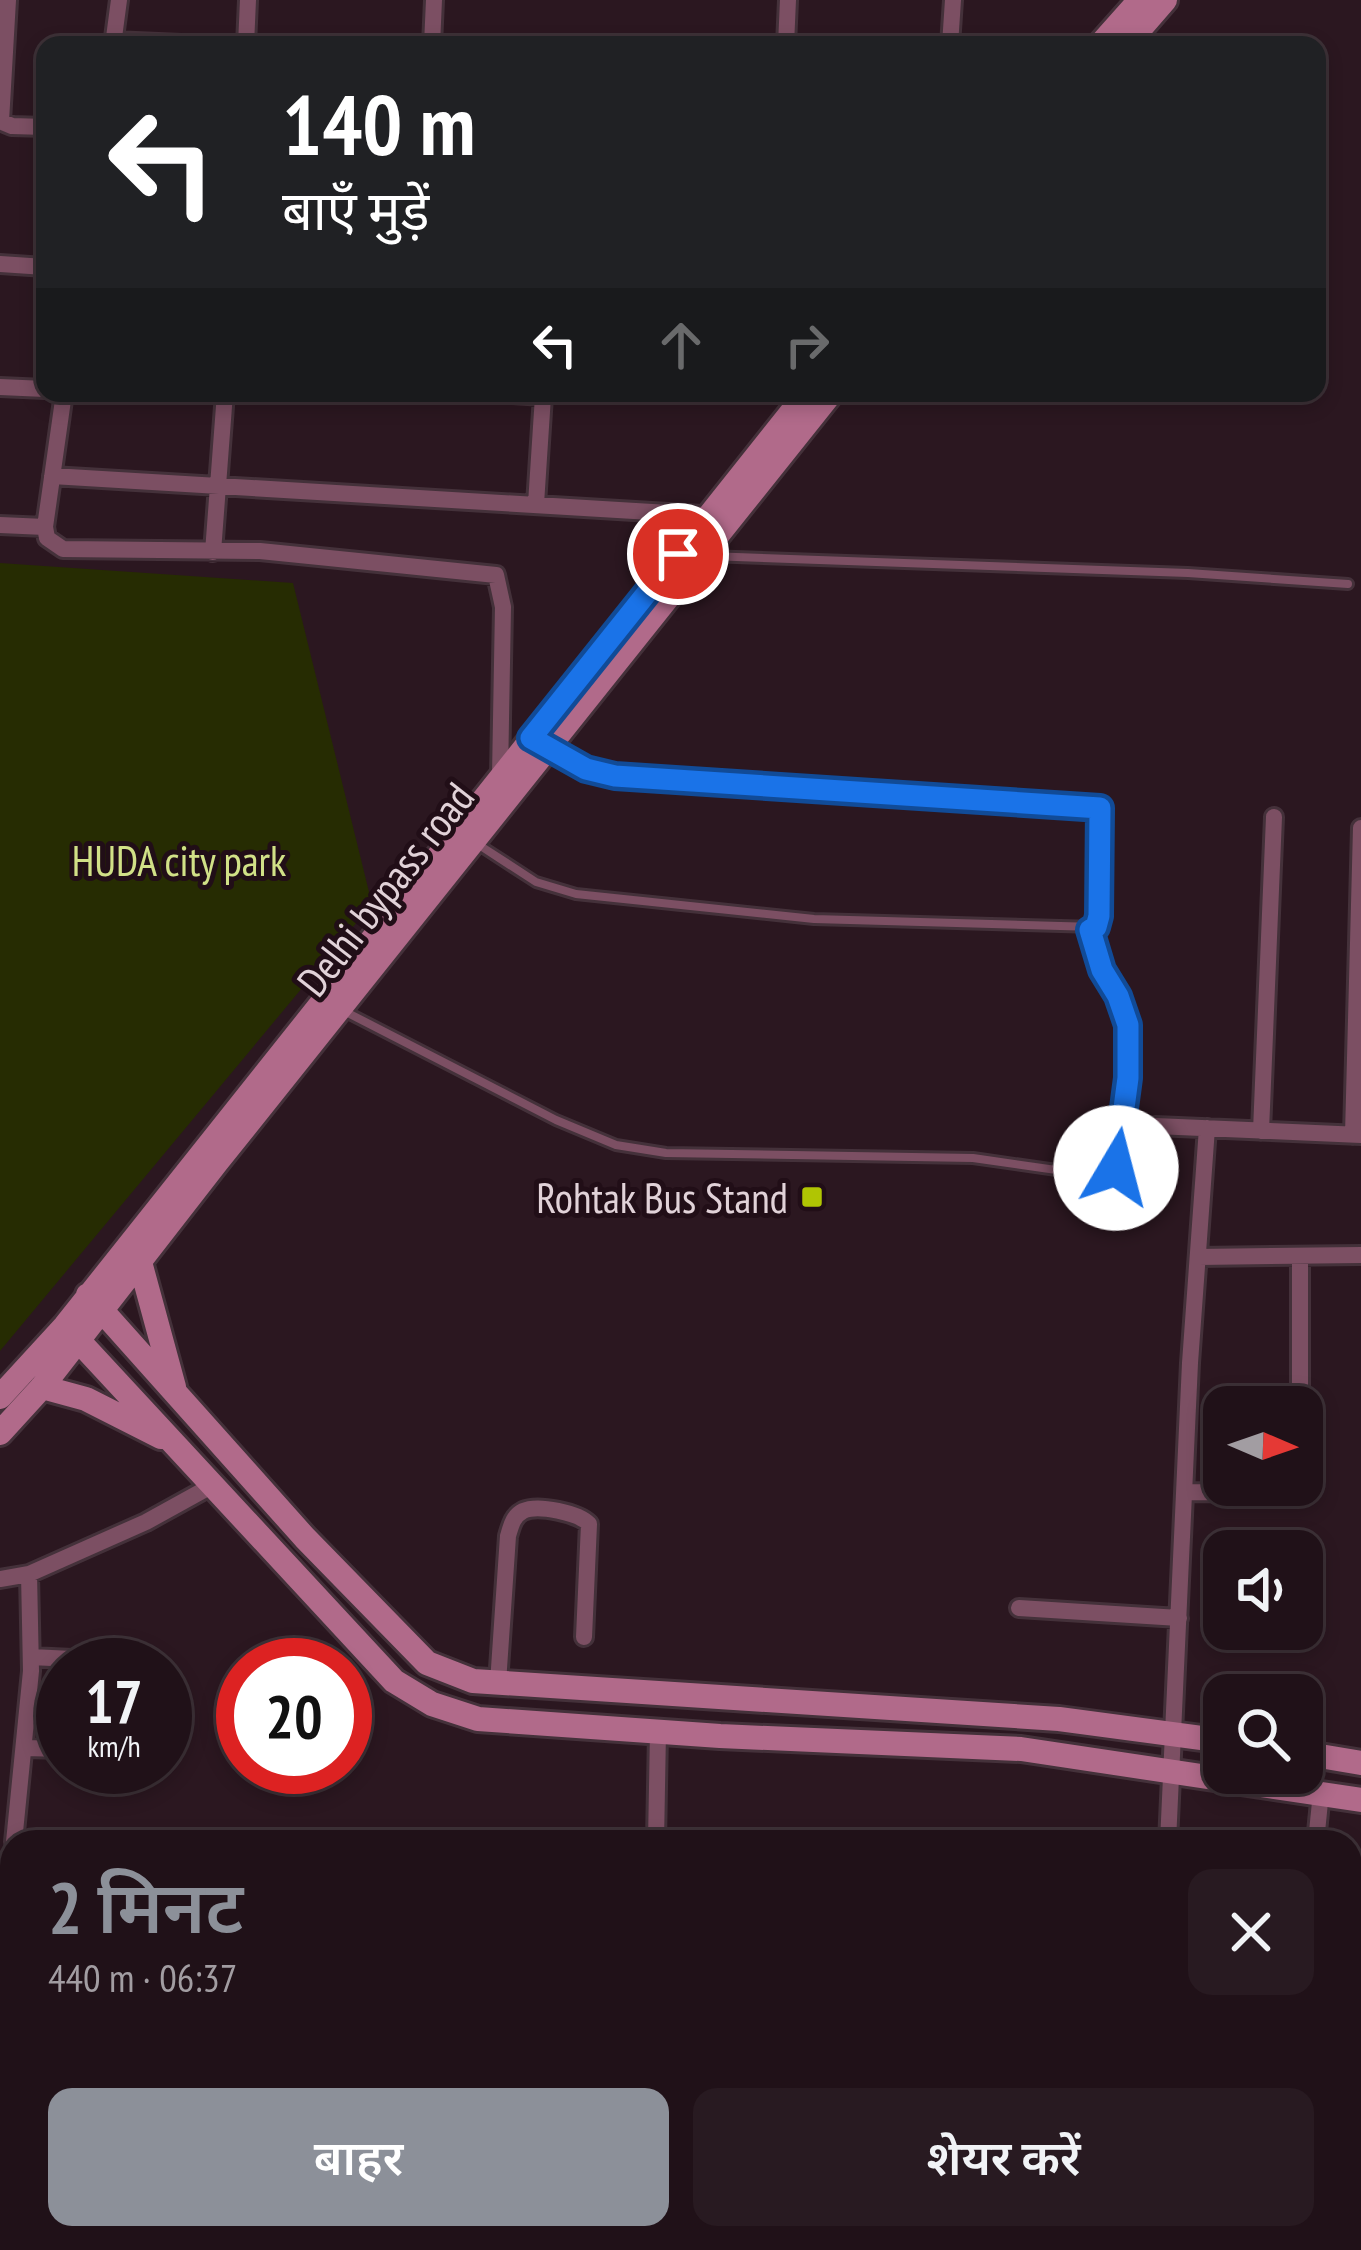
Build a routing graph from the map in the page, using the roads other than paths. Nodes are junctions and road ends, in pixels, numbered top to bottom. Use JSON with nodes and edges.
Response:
{"nodes":[{"id":1,"x":8,"y":0,"type":"edge"},
{"id":2,"x":119,"y":0,"type":"edge"},
{"id":3,"x":248,"y":0,"type":"edge"},
{"id":4,"x":434,"y":0,"type":"edge"},
{"id":5,"x":788,"y":0,"type":"edge"},
{"id":6,"x":953,"y":0,"type":"edge"},
{"id":7,"x":1140,"y":0,"type":"edge"},
{"id":8,"x":1165,"y":0,"type":"edge"},
{"id":9,"x":114,"y":36,"type":"edge"},
{"id":10,"x":246,"y":36,"type":"edge"},
{"id":11,"x":432,"y":36,"type":"edge"},
{"id":12,"x":786,"y":36,"type":"edge"},
{"id":13,"x":951,"y":36,"type":"edge"},
{"id":14,"x":1108,"y":36,"type":"edge"},
{"id":15,"x":1134,"y":36,"type":"edge"},
{"id":16,"x":0,"y":121,"type":"edge"},
{"id":17,"x":36,"y":127,"type":"edge"},
{"id":18,"x":0,"y":263,"type":"edge"},
{"id":19,"x":36,"y":266,"type":"edge"},
{"id":20,"x":0,"y":387,"type":"edge"},
{"id":21,"x":36,"y":389,"type":"edge"},
{"id":22,"x":63,"y":402,"type":"edge"},
{"id":23,"x":223,"y":402,"type":"edge"},
{"id":24,"x":543,"y":402,"type":"edge"},
{"id":25,"x":801,"y":402,"type":"edge"},
{"id":26,"x":823,"y":402,"type":"edge"},
{"id":27,"x":52,"y":476,"type":"junction"},
{"id":28,"x":218,"y":485,"type":"junction"},
{"id":29,"x":536,"y":504,"type":"junction"},
{"id":30,"x":719,"y":516,"type":"junction"},
{"id":31,"x":0,"y":525,"type":"edge"},
{"id":32,"x":45,"y":527,"type":"junction"},
{"id":33,"x":213,"y":552,"type":"junction"},
{"id":34,"x":688,"y":555,"type":"junction"},
{"id":35,"x":1348,"y":584,"type":"dead end"},
{"id":36,"x":538,"y":744,"type":"junction"},
{"id":37,"x":500,"y":776,"type":"junction"},
{"id":38,"x":1274,"y":817,"type":"dead end"},
{"id":39,"x":1361,"y":828,"type":"edge"},
{"id":40,"x":465,"y":835,"type":"junction"},
{"id":41,"x":1090,"y":930,"type":"junction"},
{"id":42,"x":330,"y":1005,"type":"junction"},
{"id":43,"x":1155,"y":1126,"type":"dead end"},
{"id":44,"x":1207,"y":1128,"type":"junction"},
{"id":45,"x":1261,"y":1131,"type":"junction"},
{"id":46,"x":1357,"y":1135,"type":"edge"},
{"id":47,"x":1300,"y":1256,"type":"junction"},
{"id":48,"x":1361,"y":1256,"type":"edge"},
{"id":49,"x":1198,"y":1257,"type":"junction"},
{"id":50,"x":140,"y":1262,"type":"junction"},
{"id":51,"x":95,"y":1303,"type":"junction"},
{"id":52,"x":72,"y":1333,"type":"junction"},
{"id":53,"x":1300,"y":1386,"type":"edge"},
{"id":54,"x":42,"y":1387,"type":"junction"},
{"id":55,"x":175,"y":1393,"type":"junction"},
{"id":56,"x":0,"y":1397,"type":"edge"},
{"id":57,"x":0,"y":1433,"type":"edge"},
{"id":58,"x":174,"y":1443,"type":"junction"},
{"id":59,"x":213,"y":1485,"type":"junction"},
{"id":60,"x":1185,"y":1492,"type":"junction"},
{"id":61,"x":1203,"y":1492,"type":"edge"},
{"id":62,"x":29,"y":1574,"type":"junction"},
{"id":63,"x":0,"y":1579,"type":"edge"},
{"id":64,"x":1019,"y":1608,"type":"dead end"},
{"id":65,"x":1179,"y":1618,"type":"junction"},
{"id":66,"x":584,"y":1637,"type":"dead end"},
{"id":67,"x":31,"y":1657,"type":"junction"},
{"id":68,"x":36,"y":1657,"type":"edge"},
{"id":69,"x":498,"y":1683,"type":"junction"},
{"id":70,"x":658,"y":1732,"type":"junction"},
{"id":71,"x":1172,"y":1734,"type":"junction"},
{"id":72,"x":1203,"y":1738,"type":"edge"},
{"id":73,"x":26,"y":1748,"type":"junction"},
{"id":74,"x":36,"y":1748,"type":"edge"},
{"id":75,"x":1323,"y":1757,"type":"edge"},
{"id":76,"x":1361,"y":1763,"type":"edge"},
{"id":77,"x":1172,"y":1771,"type":"junction"},
{"id":78,"x":1203,"y":1775,"type":"edge"},
{"id":79,"x":1323,"y":1792,"type":"edge"},
{"id":80,"x":1321,"y":1794,"type":"edge"},
{"id":81,"x":1361,"y":1800,"type":"edge"},
{"id":82,"x":15,"y":1830,"type":"edge"},
{"id":83,"x":656,"y":1830,"type":"edge"},
{"id":84,"x":1169,"y":1830,"type":"edge"},
{"id":85,"x":1317,"y":1830,"type":"edge"}],
"edges":[{"from":1,"to":16,"type":"street"},
{"from":2,"to":9,"type":"street"},
{"from":3,"to":10,"type":"street"},
{"from":4,"to":11,"type":"street"},
{"from":5,"to":12,"type":"street"},
{"from":6,"to":13,"type":"street"},
{"from":7,"to":14,"type":"main road"},
{"from":8,"to":15,"type":"main road"},
{"from":16,"to":17,"type":"street"},
{"from":18,"to":19,"type":"street"},
{"from":20,"to":21,"type":"street"},
{"from":22,"to":27,"type":"street"},
{"from":23,"to":28,"type":"street"},
{"from":24,"to":29,"type":"street"},
{"from":25,"to":30,"type":"main road","name":"Delhi bypass road"},
{"from":26,"to":30,"type":"main road","name":"Delhi bypass road"},
{"from":27,"to":28,"type":"street"},
{"from":27,"to":32,"type":"street"},
{"from":28,"to":29,"type":"street"},
{"from":28,"to":33,"type":"street"},
{"from":29,"to":30,"type":"street"},
{"from":30,"to":34,"type":"main road","name":"Delhi bypass road"},
{"from":31,"to":32,"type":"street"},
{"from":32,"to":33,"type":"street"},
{"from":33,"to":37,"type":"street"},
{"from":34,"to":35,"type":"lane"},
{"from":34,"to":36,"type":"main road","name":"Delhi bypass road"},
{"from":36,"to":37,"type":"main road","name":"Delhi bypass road"},
{"from":36,"to":40,"type":"main road","name":"Delhi bypass road"},
{"from":36,"to":41,"type":"lane"},
{"from":37,"to":40,"type":"main road","name":"Delhi bypass road"},
{"from":38,"to":45,"type":"street"},
{"from":39,"to":46,"type":"street"},
{"from":40,"to":41,"type":"lane"},
{"from":40,"to":42,"type":"main road","name":"Delhi bypass road"},
{"from":41,"to":42,"type":"lane"},
{"from":42,"to":50,"type":"main road","name":"Delhi bypass road"},
{"from":42,"to":51,"type":"main road","name":"Delhi bypass road"},
{"from":43,"to":44,"type":"street"},
{"from":44,"to":45,"type":"street"},
{"from":44,"to":49,"type":"street"},
{"from":45,"to":46,"type":"street"},
{"from":47,"to":48,"type":"street"},
{"from":47,"to":49,"type":"street"},
{"from":47,"to":53,"type":"street"},
{"from":49,"to":60,"type":"street"},
{"from":50,"to":51,"type":"main road","name":"Delhi bypass road"},
{"from":50,"to":55,"type":"main road"},
{"from":51,"to":52,"type":"main road","name":"Delhi bypass road"},
{"from":51,"to":55,"type":"main road"},
{"from":52,"to":54,"type":"main road","name":"Delhi bypass road"},
{"from":52,"to":56,"type":"main road","name":"Delhi bypass road"},
{"from":52,"to":58,"type":"main road"},
{"from":54,"to":57,"type":"main road","name":"Delhi bypass road"},
{"from":54,"to":58,"type":"main road"},
{"from":55,"to":69,"type":"main road"},
{"from":58,"to":59,"type":"main road"},
{"from":59,"to":62,"type":"street"},
{"from":59,"to":70,"type":"main road"},
{"from":60,"to":61,"type":"street"},
{"from":60,"to":65,"type":"street"},
{"from":62,"to":63,"type":"street"},
{"from":62,"to":67,"type":"street"},
{"from":64,"to":65,"type":"street"},
{"from":65,"to":71,"type":"street"},
{"from":66,"to":69,"type":"street"},
{"from":67,"to":68,"type":"street"},
{"from":67,"to":73,"type":"street"},
{"from":69,"to":71,"type":"main road"},
{"from":70,"to":77,"type":"main road"},
{"from":70,"to":83,"type":"street"},
{"from":71,"to":72,"type":"main road"},
{"from":71,"to":77,"type":"street"},
{"from":73,"to":74,"type":"street"},
{"from":73,"to":82,"type":"street"},
{"from":75,"to":76,"type":"main road"},
{"from":77,"to":78,"type":"main road"},
{"from":77,"to":84,"type":"street"},
{"from":79,"to":81,"type":"main road"},
{"from":80,"to":85,"type":"street"}]}
